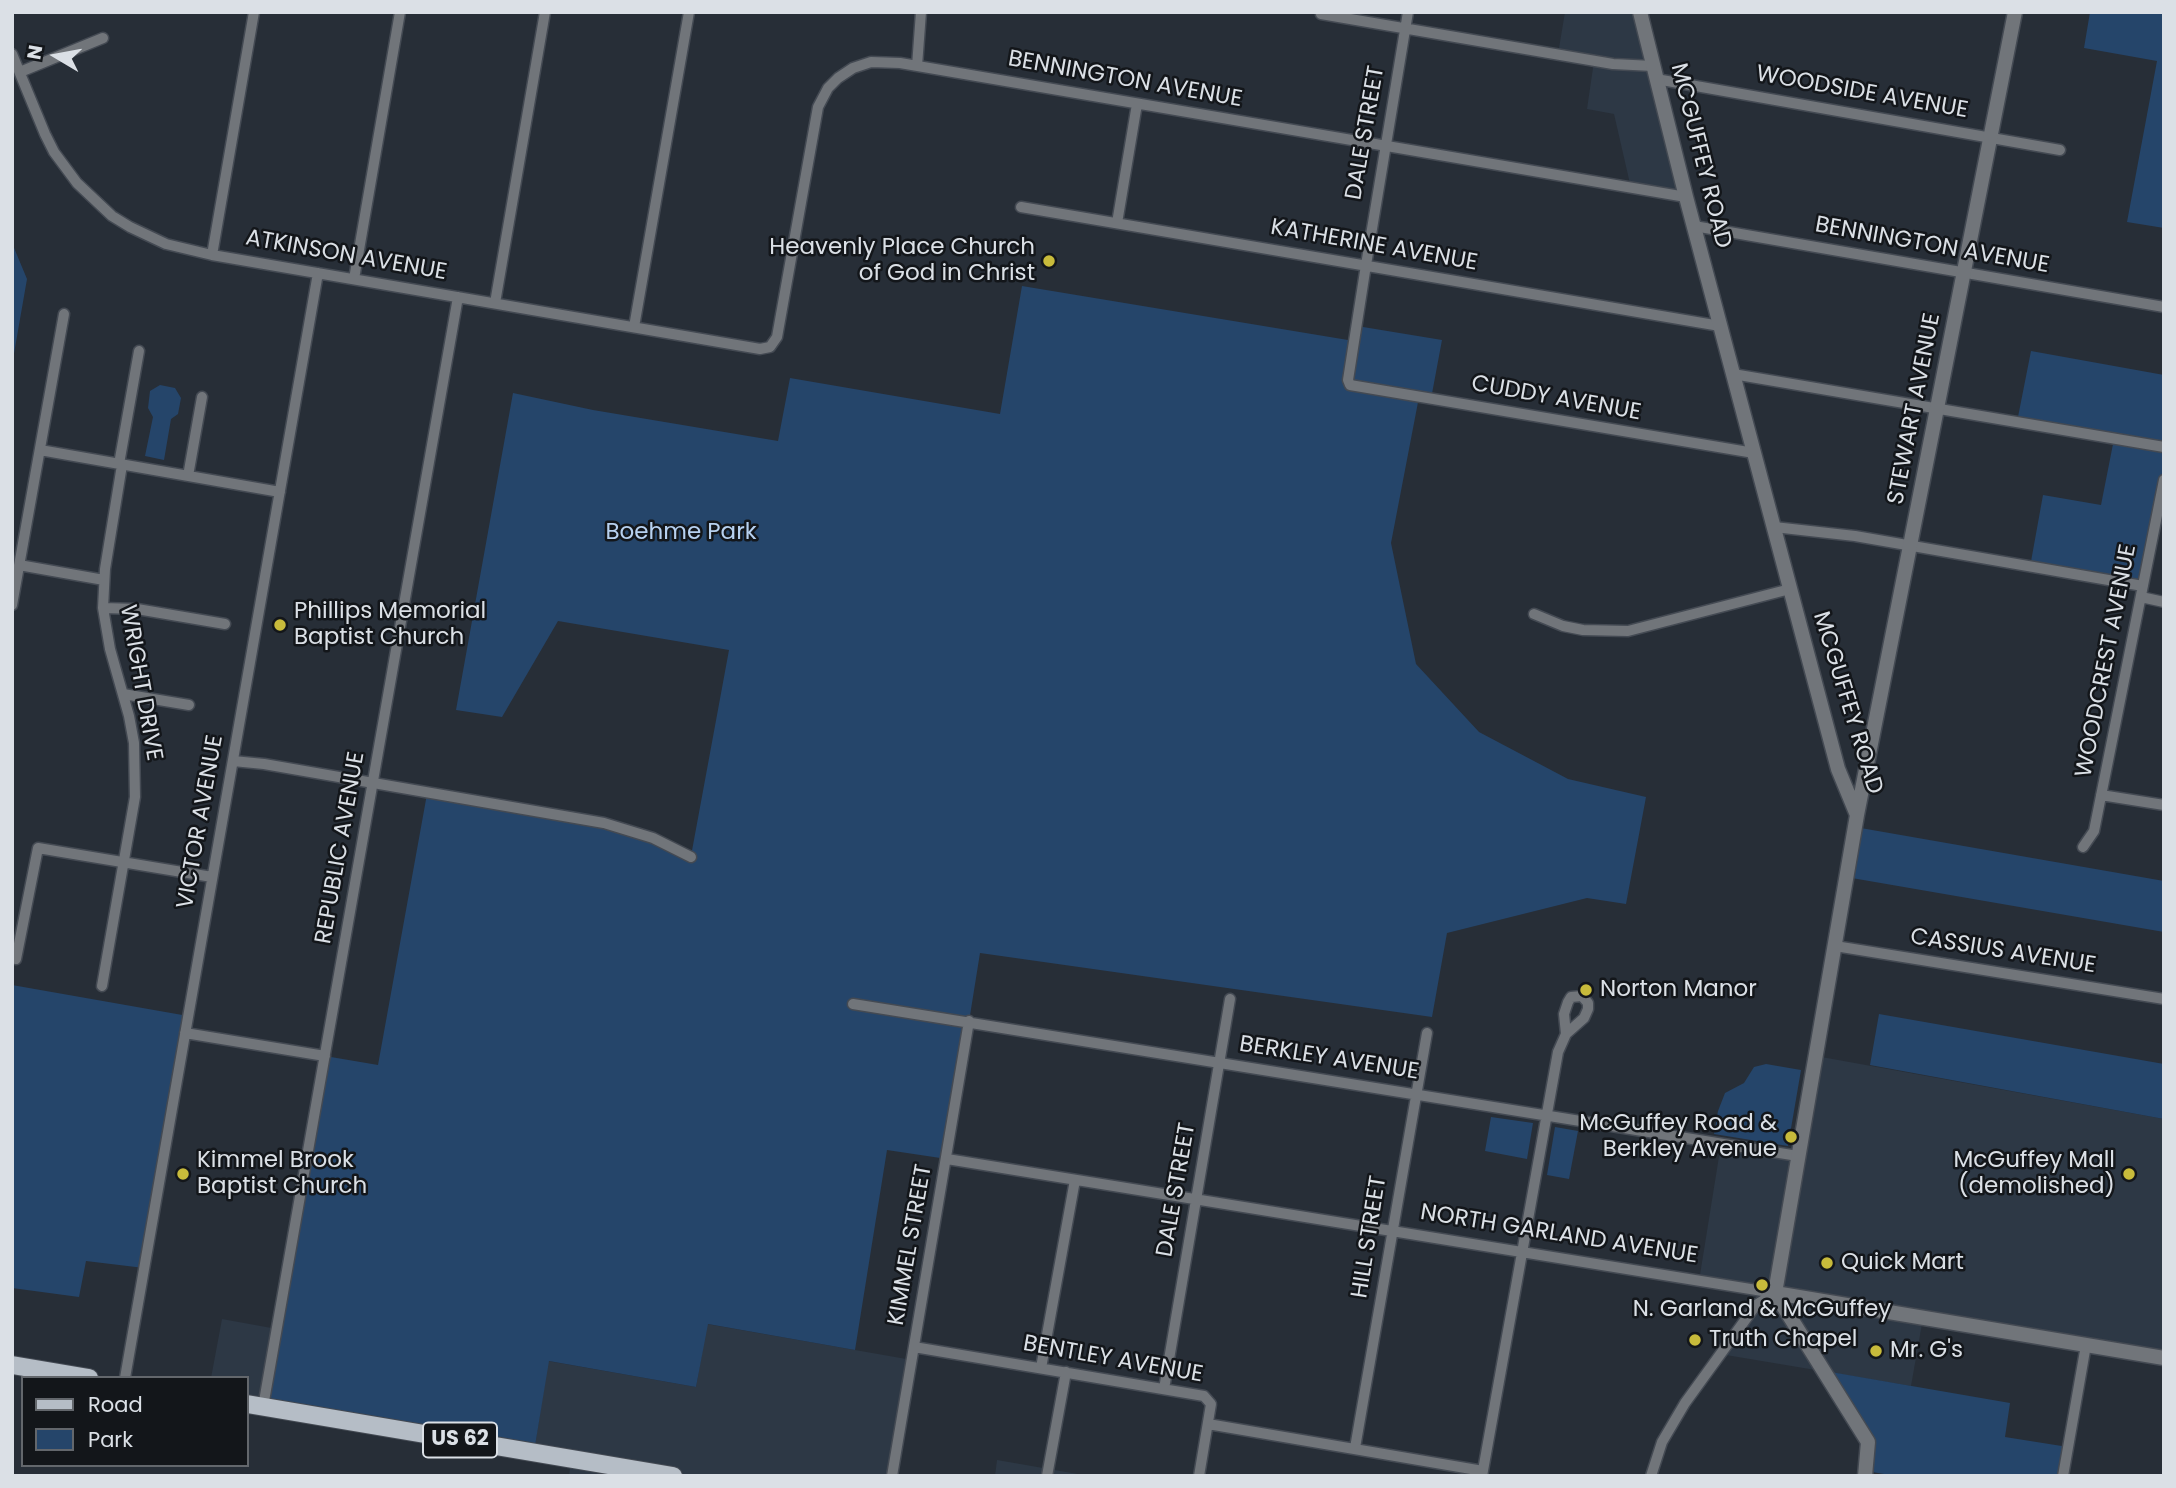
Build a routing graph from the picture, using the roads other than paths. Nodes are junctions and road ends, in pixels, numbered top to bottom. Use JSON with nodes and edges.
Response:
{"nodes":[{"id":1,"x":254,"y":12,"type":"edge"},
{"id":2,"x":400,"y":12,"type":"edge"},
{"id":3,"x":545,"y":12,"type":"edge"},
{"id":4,"x":689,"y":12,"type":"edge"},
{"id":5,"x":921,"y":12,"type":"edge"},
{"id":6,"x":1408,"y":12,"type":"edge"},
{"id":7,"x":1640,"y":12,"type":"edge"},
{"id":8,"x":2015,"y":12,"type":"edge"},
{"id":9,"x":1321,"y":14,"type":"edge"},
{"id":10,"x":1405,"y":27,"type":"junction"},
{"id":11,"x":103,"y":38,"type":"dead end"},
{"id":12,"x":12,"y":54,"type":"edge"},
{"id":13,"x":918,"y":66,"type":"junction"},
{"id":14,"x":20,"y":72,"type":"junction"},
{"id":15,"x":1654,"y":73,"type":"junction"},
{"id":16,"x":1137,"y":104,"type":"junction"},
{"id":17,"x":1990,"y":137,"type":"junction"},
{"id":18,"x":1385,"y":146,"type":"junction"},
{"id":19,"x":2060,"y":150,"type":"dead end"},
{"id":20,"x":1686,"y":197,"type":"junction"},
{"id":21,"x":1021,"y":207,"type":"dead end"},
{"id":22,"x":1117,"y":223,"type":"junction"},
{"id":23,"x":1694,"y":226,"type":"junction"},
{"id":24,"x":212,"y":255,"type":"junction"},
{"id":25,"x":1366,"y":265,"type":"junction"},
{"id":26,"x":1964,"y":273,"type":"junction"},
{"id":27,"x":318,"y":274,"type":"junction"},
{"id":28,"x":354,"y":279,"type":"junction"},
{"id":29,"x":458,"y":297,"type":"junction"},
{"id":30,"x":495,"y":303,"type":"junction"},
{"id":31,"x":2164,"y":307,"type":"edge"},
{"id":32,"x":64,"y":314,"type":"dead end"},
{"id":33,"x":1720,"y":326,"type":"junction"},
{"id":34,"x":634,"y":327,"type":"junction"},
{"id":35,"x":770,"y":347,"type":"joint"},
{"id":36,"x":139,"y":351,"type":"dead end"},
{"id":37,"x":1733,"y":374,"type":"junction"},
{"id":38,"x":1350,"y":385,"type":"joint"},
{"id":39,"x":202,"y":397,"type":"dead end"},
{"id":40,"x":1938,"y":409,"type":"junction"},
{"id":41,"x":2164,"y":447,"type":"edge"},
{"id":42,"x":40,"y":450,"type":"junction"},
{"id":43,"x":1754,"y":453,"type":"junction"},
{"id":44,"x":120,"y":464,"type":"junction"},
{"id":45,"x":188,"y":477,"type":"junction"},
{"id":46,"x":2164,"y":480,"type":"edge"},
{"id":47,"x":280,"y":492,"type":"junction"},
{"id":48,"x":1774,"y":527,"type":"junction"},
{"id":49,"x":2158,"y":540,"type":"edge"},
{"id":50,"x":1911,"y":547,"type":"junction"},
{"id":51,"x":19,"y":565,"type":"junction"},
{"id":52,"x":104,"y":580,"type":"junction"},
{"id":53,"x":1790,"y":589,"type":"junction"},
{"id":54,"x":2142,"y":592,"type":"junction"},
{"id":55,"x":2164,"y":602,"type":"edge"},
{"id":56,"x":12,"y":605,"type":"edge"},
{"id":57,"x":103,"y":608,"type":"junction"},
{"id":58,"x":1534,"y":614,"type":"dead end"},
{"id":59,"x":225,"y":624,"type":"dead end"},
{"id":60,"x":123,"y":694,"type":"junction"},
{"id":61,"x":189,"y":705,"type":"dead end"},
{"id":62,"x":233,"y":761,"type":"junction"},
{"id":63,"x":373,"y":785,"type":"junction"},
{"id":64,"x":2101,"y":795,"type":"junction"},
{"id":65,"x":2164,"y":805,"type":"edge"},
{"id":66,"x":1857,"y":815,"type":"junction"},
{"id":67,"x":2084,"y":847,"type":"dead end"},
{"id":68,"x":691,"y":857,"type":"dead end"},
{"id":69,"x":124,"y":862,"type":"junction"},
{"id":70,"x":212,"y":877,"type":"junction"},
{"id":71,"x":1835,"y":946,"type":"junction"},
{"id":72,"x":16,"y":959,"type":"dead end"},
{"id":73,"x":102,"y":986,"type":"dead end"},
{"id":74,"x":1230,"y":999,"type":"dead end"},
{"id":75,"x":2164,"y":999,"type":"edge"},
{"id":76,"x":853,"y":1004,"type":"dead end"},
{"id":77,"x":969,"y":1021,"type":"junction"},
{"id":78,"x":185,"y":1033,"type":"junction"},
{"id":79,"x":1427,"y":1033,"type":"dead end"},
{"id":80,"x":1566,"y":1034,"type":"dead end"},
{"id":81,"x":326,"y":1056,"type":"junction"},
{"id":82,"x":1219,"y":1062,"type":"junction"},
{"id":83,"x":1417,"y":1094,"type":"junction"},
{"id":84,"x":1547,"y":1116,"type":"junction"},
{"id":85,"x":1798,"y":1156,"type":"junction"},
{"id":86,"x":947,"y":1159,"type":"junction"},
{"id":87,"x":1075,"y":1180,"type":"junction"},
{"id":88,"x":1197,"y":1199,"type":"junction"},
{"id":89,"x":1393,"y":1232,"type":"junction"},
{"id":90,"x":1523,"y":1253,"type":"junction"},
{"id":91,"x":1775,"y":1293,"type":"junction"},
{"id":92,"x":2086,"y":1345,"type":"junction"},
{"id":93,"x":914,"y":1347,"type":"junction"},
{"id":94,"x":2164,"y":1358,"type":"edge"},
{"id":95,"x":12,"y":1365,"type":"edge"},
{"id":96,"x":1041,"y":1368,"type":"junction"},
{"id":97,"x":1066,"y":1372,"type":"junction"},
{"id":98,"x":77,"y":1376,"type":"edge"},
{"id":99,"x":125,"y":1376,"type":"edge"},
{"id":100,"x":1164,"y":1389,"type":"junction"},
{"id":101,"x":255,"y":1406,"type":"edge"},
{"id":102,"x":1208,"y":1424,"type":"junction"},
{"id":103,"x":1354,"y":1448,"type":"junction"},
{"id":104,"x":1483,"y":1473,"type":"edge"},
{"id":105,"x":673,"y":1476,"type":"edge"},
{"id":106,"x":892,"y":1476,"type":"edge"},
{"id":107,"x":1047,"y":1476,"type":"edge"},
{"id":108,"x":1199,"y":1476,"type":"edge"},
{"id":109,"x":1650,"y":1476,"type":"edge"},
{"id":110,"x":1865,"y":1476,"type":"edge"},
{"id":111,"x":2063,"y":1476,"type":"edge"}],
"edges":[{"from":1,"to":24,"type":"street"},
{"from":2,"to":28,"type":"street"},
{"from":3,"to":30,"type":"street"},
{"from":4,"to":34,"type":"street"},
{"from":5,"to":13,"type":"street"},
{"from":6,"to":10,"type":"street","name":"DALE STREET"},
{"from":7,"to":15,"type":"street","name":"MCGUFFEY ROAD"},
{"from":8,"to":17,"type":"street","name":"STEWART AVENUE"},
{"from":9,"to":10,"type":"street","name":"WOODSIDE AVENUE"},
{"from":10,"to":15,"type":"street","name":"WOODSIDE AVENUE"},
{"from":10,"to":18,"type":"street","name":"DALE STREET"},
{"from":11,"to":14,"type":"street"},
{"from":12,"to":14,"type":"street","name":"ATKINSON AVENUE"},
{"from":13,"to":16,"type":"street","name":"BENNINGTON AVENUE"},
{"from":13,"to":35,"type":"street","name":"BENNINGTON AVENUE"},
{"from":14,"to":24,"type":"street","name":"ATKINSON AVENUE"},
{"from":15,"to":17,"type":"street","name":"WOODSIDE AVENUE"},
{"from":15,"to":20,"type":"street","name":"MCGUFFEY ROAD"},
{"from":16,"to":18,"type":"street","name":"BENNINGTON AVENUE"},
{"from":16,"to":22,"type":"street"},
{"from":17,"to":19,"type":"street","name":"WOODSIDE AVENUE"},
{"from":17,"to":26,"type":"street","name":"STEWART AVENUE"},
{"from":18,"to":20,"type":"street","name":"BENNINGTON AVENUE"},
{"from":18,"to":25,"type":"street","name":"DALE STREET"},
{"from":20,"to":23,"type":"street","name":"MCGUFFEY ROAD"},
{"from":21,"to":22,"type":"street","name":"KATHERINE AVENUE"},
{"from":22,"to":25,"type":"street","name":"KATHERINE AVENUE"},
{"from":23,"to":26,"type":"street","name":"BENNINGTON AVENUE"},
{"from":23,"to":33,"type":"street","name":"MCGUFFEY ROAD"},
{"from":24,"to":27,"type":"street","name":"ATKINSON AVENUE"},
{"from":25,"to":33,"type":"street","name":"KATHERINE AVENUE"},
{"from":25,"to":38,"type":"street","name":"DALE STREET"},
{"from":26,"to":31,"type":"street","name":"BENNINGTON AVENUE"},
{"from":26,"to":40,"type":"street","name":"STEWART AVENUE"},
{"from":27,"to":28,"type":"street","name":"ATKINSON AVENUE"},
{"from":27,"to":47,"type":"street","name":"VICTOR AVENUE"},
{"from":28,"to":29,"type":"street","name":"ATKINSON AVENUE"},
{"from":29,"to":30,"type":"street","name":"ATKINSON AVENUE"},
{"from":29,"to":63,"type":"street","name":"REPUBLIC AVENUE"},
{"from":30,"to":34,"type":"street","name":"ATKINSON AVENUE"},
{"from":32,"to":42,"type":"street"},
{"from":33,"to":37,"type":"street","name":"MCGUFFEY ROAD"},
{"from":34,"to":35,"type":"street","name":"ATKINSON AVENUE"},
{"from":36,"to":44,"type":"street","name":"WRIGHT DRIVE"},
{"from":37,"to":40,"type":"street"},
{"from":37,"to":43,"type":"street","name":"MCGUFFEY ROAD"},
{"from":38,"to":43,"type":"street","name":"CUDDY AVENUE"},
{"from":39,"to":45,"type":"street"},
{"from":40,"to":41,"type":"street"},
{"from":40,"to":50,"type":"street","name":"STEWART AVENUE"},
{"from":42,"to":44,"type":"street"},
{"from":42,"to":51,"type":"street"},
{"from":43,"to":48,"type":"street","name":"MCGUFFEY ROAD"},
{"from":44,"to":45,"type":"street"},
{"from":44,"to":52,"type":"street","name":"WRIGHT DRIVE"},
{"from":45,"to":47,"type":"street"},
{"from":46,"to":49,"type":"street","name":"WOODCREST AVENUE"},
{"from":47,"to":62,"type":"street","name":"VICTOR AVENUE"},
{"from":48,"to":50,"type":"street"},
{"from":48,"to":53,"type":"street","name":"MCGUFFEY ROAD"},
{"from":49,"to":54,"type":"street","name":"WOODCREST AVENUE"},
{"from":50,"to":54,"type":"street"},
{"from":50,"to":66,"type":"street","name":"STEWART AVENUE"},
{"from":51,"to":52,"type":"street"},
{"from":51,"to":56,"type":"street"},
{"from":52,"to":57,"type":"street","name":"WRIGHT DRIVE"},
{"from":53,"to":58,"type":"street"},
{"from":53,"to":66,"type":"street","name":"MCGUFFEY ROAD"},
{"from":54,"to":55,"type":"street"},
{"from":54,"to":64,"type":"street","name":"WOODCREST AVENUE"},
{"from":57,"to":59,"type":"street"},
{"from":57,"to":60,"type":"street","name":"WRIGHT DRIVE"},
{"from":60,"to":61,"type":"street"},
{"from":60,"to":69,"type":"street","name":"WRIGHT DRIVE"},
{"from":62,"to":63,"type":"street"},
{"from":62,"to":70,"type":"street","name":"VICTOR AVENUE"},
{"from":63,"to":68,"type":"street"},
{"from":63,"to":81,"type":"street","name":"REPUBLIC AVENUE"},
{"from":64,"to":65,"type":"street"},
{"from":64,"to":67,"type":"street","name":"WOODCREST AVENUE"},
{"from":66,"to":71,"type":"street","name":"MCGUFFEY ROAD"},
{"from":69,"to":70,"type":"street"},
{"from":69,"to":72,"type":"street"},
{"from":69,"to":73,"type":"street","name":"WRIGHT DRIVE"},
{"from":70,"to":78,"type":"street","name":"VICTOR AVENUE"},
{"from":71,"to":75,"type":"street","name":"CASSIUS AVENUE"},
{"from":71,"to":85,"type":"street","name":"MCGUFFEY ROAD"},
{"from":74,"to":82,"type":"street","name":"DALE STREET"},
{"from":76,"to":77,"type":"street","name":"BERKLEY AVENUE"},
{"from":77,"to":82,"type":"street","name":"BERKLEY AVENUE"},
{"from":77,"to":86,"type":"street","name":"KIMMEL STREET"},
{"from":78,"to":81,"type":"street"},
{"from":78,"to":99,"type":"street","name":"VICTOR AVENUE"},
{"from":79,"to":83,"type":"street","name":"HILL STREET"},
{"from":80,"to":84,"type":"street"},
{"from":81,"to":101,"type":"street","name":"REPUBLIC AVENUE"},
{"from":82,"to":83,"type":"street","name":"BERKLEY AVENUE"},
{"from":82,"to":88,"type":"street","name":"DALE STREET"},
{"from":83,"to":84,"type":"street","name":"BERKLEY AVENUE"},
{"from":83,"to":89,"type":"street","name":"HILL STREET"},
{"from":84,"to":85,"type":"street","name":"BERKLEY AVENUE"},
{"from":84,"to":90,"type":"street"},
{"from":85,"to":91,"type":"street","name":"MCGUFFEY ROAD"},
{"from":86,"to":87,"type":"street","name":"NORTH GARLAND AVENUE"},
{"from":86,"to":93,"type":"street","name":"KIMMEL STREET"},
{"from":87,"to":88,"type":"street","name":"NORTH GARLAND AVENUE"},
{"from":87,"to":96,"type":"street"},
{"from":88,"to":89,"type":"street","name":"NORTH GARLAND AVENUE"},
{"from":88,"to":100,"type":"street","name":"DALE STREET"},
{"from":89,"to":90,"type":"street","name":"NORTH GARLAND AVENUE"},
{"from":89,"to":103,"type":"street","name":"HILL STREET"},
{"from":90,"to":91,"type":"street","name":"NORTH GARLAND AVENUE"},
{"from":90,"to":104,"type":"street"},
{"from":91,"to":92,"type":"street","name":"NORTH GARLAND AVENUE"},
{"from":91,"to":109,"type":"street"},
{"from":91,"to":110,"type":"street"},
{"from":92,"to":94,"type":"street","name":"NORTH GARLAND AVENUE"},
{"from":92,"to":111,"type":"street"},
{"from":93,"to":96,"type":"street","name":"BENTLEY AVENUE"},
{"from":93,"to":106,"type":"street","name":"KIMMEL STREET"},
{"from":95,"to":98,"type":"main road"},
{"from":96,"to":97,"type":"street","name":"BENTLEY AVENUE"},
{"from":97,"to":100,"type":"street","name":"BENTLEY AVENUE"},
{"from":97,"to":107,"type":"street"},
{"from":100,"to":102,"type":"street","name":"BENTLEY AVENUE"},
{"from":101,"to":105,"type":"main road","number":"US 62"},
{"from":102,"to":103,"type":"street"},
{"from":102,"to":108,"type":"street"},
{"from":103,"to":104,"type":"street"}]}
